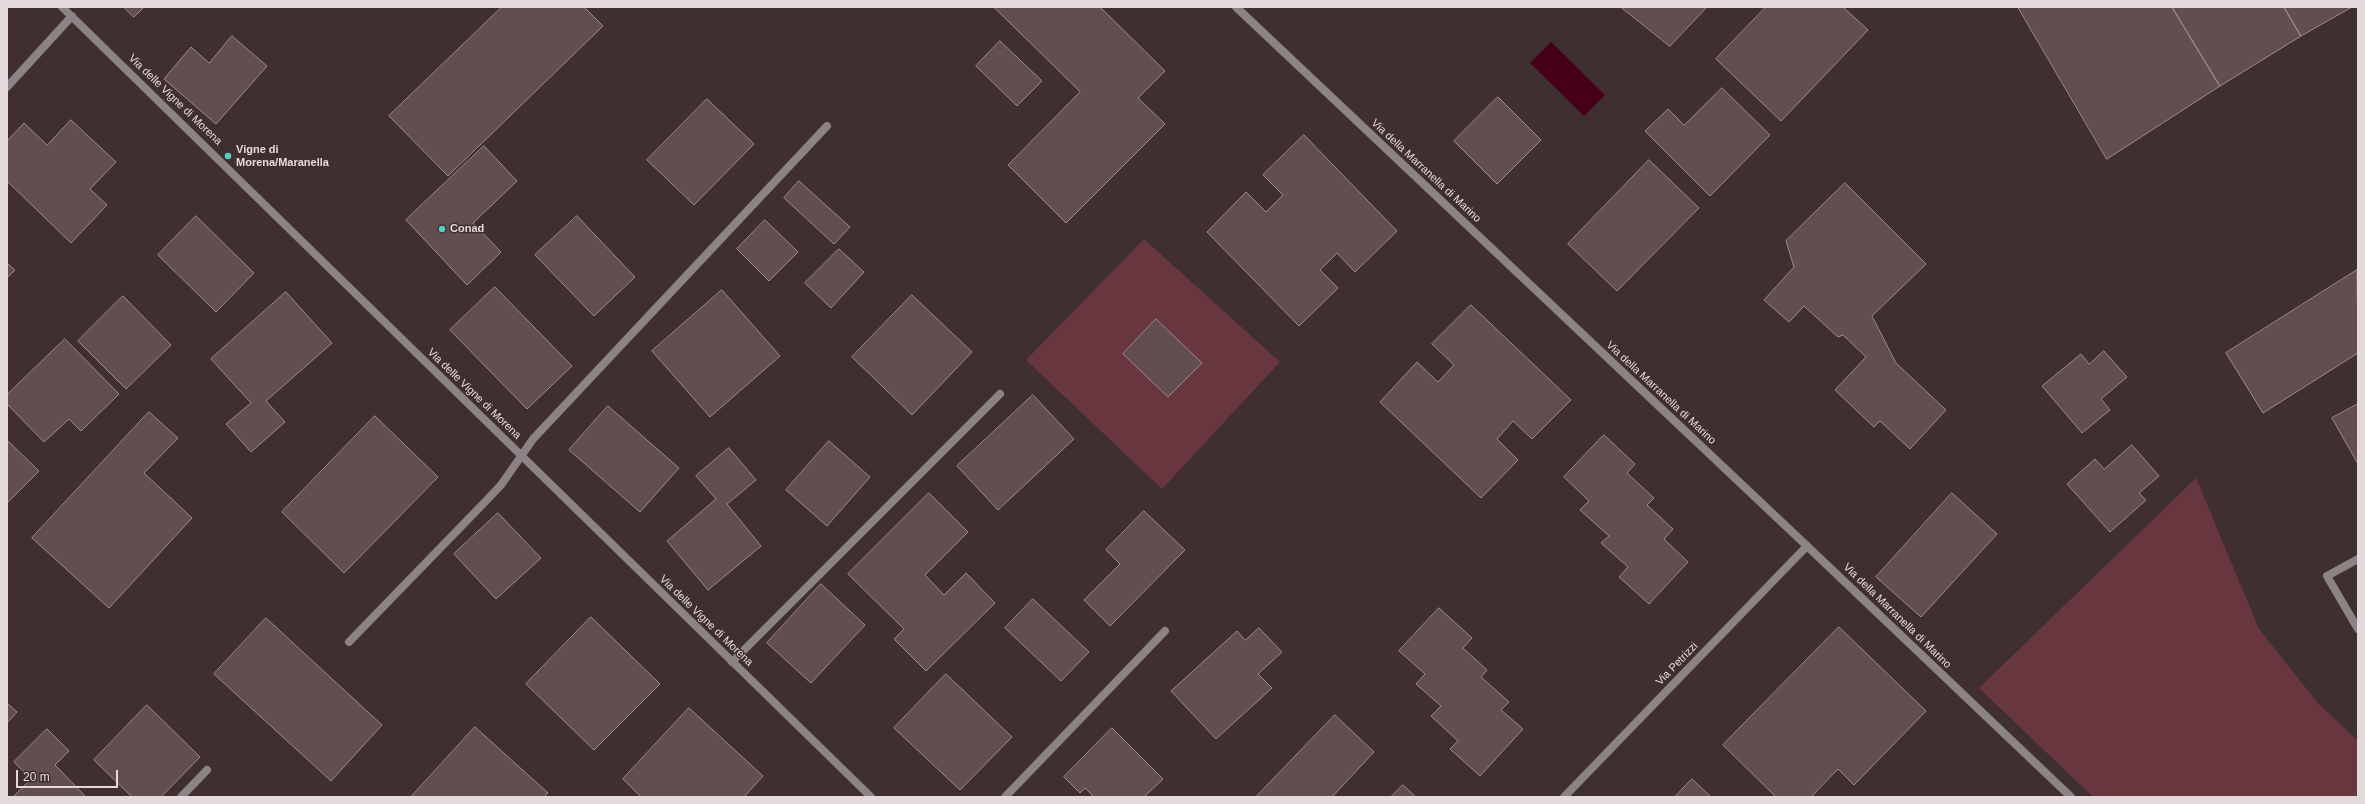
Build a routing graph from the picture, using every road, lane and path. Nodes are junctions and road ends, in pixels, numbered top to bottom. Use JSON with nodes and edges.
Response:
{"nodes":[{"id":1,"x":62,"y":7,"type":"edge"},
{"id":2,"x":1236,"y":7,"type":"edge"},
{"id":3,"x":72,"y":16,"type":"junction"},
{"id":4,"x":7,"y":87,"type":"edge"},
{"id":5,"x":827,"y":126,"type":"dead end"},
{"id":6,"x":1000,"y":394,"type":"dead end"},
{"id":7,"x":521,"y":456,"type":"junction"},
{"id":8,"x":1806,"y":546,"type":"junction"},
{"id":9,"x":2358,"y":559,"type":"edge"},
{"id":10,"x":2358,"y":629,"type":"edge"},
{"id":11,"x":1165,"y":631,"type":"dead end"},
{"id":12,"x":348,"y":642,"type":"dead end"},
{"id":13,"x":732,"y":662,"type":"junction"},
{"id":14,"x":207,"y":770,"type":"dead end"},
{"id":15,"x":181,"y":797,"type":"edge"},
{"id":16,"x":871,"y":797,"type":"edge"},
{"id":17,"x":1005,"y":797,"type":"edge"},
{"id":18,"x":1564,"y":797,"type":"edge"},
{"id":19,"x":2071,"y":797,"type":"edge"}],
"edges":[{"from":1,"to":3,"type":"street","name":"Via delle Vigne di Morena"},
{"from":2,"to":8,"type":"street","name":"Via della Marranella di Marino"},
{"from":3,"to":4,"type":"street"},
{"from":3,"to":7,"type":"street","name":"Via delle Vigne di Morena"},
{"from":5,"to":7,"type":"street"},
{"from":6,"to":13,"type":"street"},
{"from":7,"to":12,"type":"street"},
{"from":7,"to":13,"type":"street","name":"Via delle Vigne di Morena"},
{"from":8,"to":18,"type":"street","name":"Via Petrizzi"},
{"from":8,"to":19,"type":"street","name":"Via della Marranella di Marino"},
{"from":9,"to":10,"type":"street"},
{"from":11,"to":17,"type":"street"},
{"from":13,"to":16,"type":"street","name":"Via delle Vigne di Morena"},
{"from":14,"to":15,"type":"street"}]}
